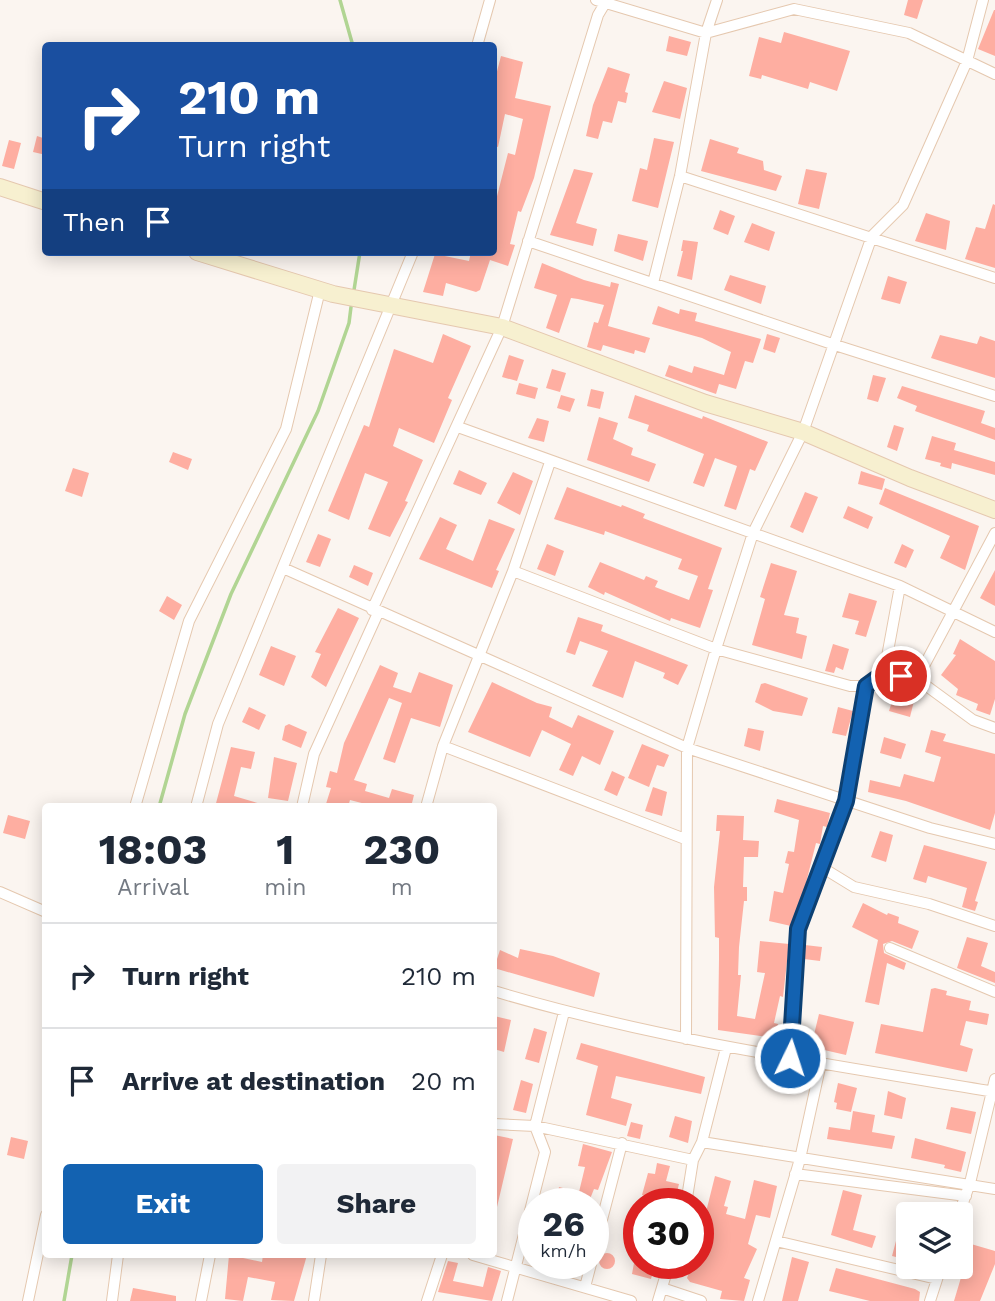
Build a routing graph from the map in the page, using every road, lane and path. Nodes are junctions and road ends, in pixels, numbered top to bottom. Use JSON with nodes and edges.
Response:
{"nodes":[{"id":1,"x":490,"y":0,"type":"edge"},
{"id":2,"x":717,"y":0,"type":"edge"},
{"id":3,"x":983,"y":0,"type":"edge"},
{"id":4,"x":603,"y":1,"type":"edge"},
{"id":5,"x":706,"y":33,"type":"junction"},
{"id":6,"x":478,"y":42,"type":"edge"},
{"id":7,"x":967,"y":61,"type":"junction"},
{"id":8,"x":995,"y":74,"type":"edge"},
{"id":9,"x":680,"y":176,"type":"junction"},
{"id":10,"x":0,"y":187,"type":"edge"},
{"id":11,"x":42,"y":201,"type":"edge"},
{"id":12,"x":872,"y":236,"type":"junction"},
{"id":13,"x":528,"y":241,"type":"junction"},
{"id":14,"x":210,"y":256,"type":"edge"},
{"id":15,"x":412,"y":256,"type":"edge"},
{"id":16,"x":995,"y":278,"type":"edge"},
{"id":17,"x":653,"y":283,"type":"junction"},
{"id":18,"x":320,"y":290,"type":"junction"},
{"id":19,"x":393,"y":308,"type":"junction"},
{"id":20,"x":502,"y":327,"type":"junction"},
{"id":21,"x":835,"y":345,"type":"junction"},
{"id":22,"x":995,"y":396,"type":"edge"},
{"id":23,"x":458,"y":427,"type":"junction"},
{"id":24,"x":803,"y":432,"type":"junction"},
{"id":25,"x":550,"y":462,"type":"junction"},
{"id":26,"x":995,"y":510,"type":"edge"},
{"id":27,"x":753,"y":533,"type":"junction"},
{"id":28,"x":995,"y":533,"type":"edge"},
{"id":29,"x":283,"y":568,"type":"junction"},
{"id":30,"x":513,"y":571,"type":"junction"},
{"id":31,"x":900,"y":586,"type":"junction"},
{"id":32,"x":952,"y":610,"type":"junction"},
{"id":33,"x":375,"y":611,"type":"junction"},
{"id":34,"x":995,"y":632,"type":"edge"},
{"id":35,"x":716,"y":649,"type":"junction"},
{"id":36,"x":478,"y":655,"type":"junction"},
{"id":37,"x":884,"y":673,"type":"junction"},
{"id":38,"x":917,"y":679,"type":"junction"},
{"id":39,"x":866,"y":686,"type":"junction"},
{"id":40,"x":995,"y":728,"type":"edge"},
{"id":41,"x":443,"y":746,"type":"junction"},
{"id":42,"x":687,"y":748,"type":"junction"},
{"id":43,"x":846,"y":801,"type":"junction"},
{"id":44,"x":136,"y":803,"type":"edge"},
{"id":45,"x":197,"y":803,"type":"edge"},
{"id":46,"x":303,"y":803,"type":"edge"},
{"id":47,"x":427,"y":803,"type":"edge"},
{"id":48,"x":685,"y":839,"type":"junction"},
{"id":49,"x":995,"y":844,"type":"edge"},
{"id":50,"x":823,"y":868,"type":"junction"},
{"id":51,"x":0,"y":891,"type":"edge"},
{"id":52,"x":42,"y":910,"type":"edge"},
{"id":53,"x":995,"y":926,"type":"edge"},
{"id":54,"x":890,"y":948,"type":"dead end"},
{"id":55,"x":497,"y":992,"type":"edge"},
{"id":56,"x":995,"y":992,"type":"edge"},
{"id":57,"x":564,"y":1012,"type":"junction"},
{"id":58,"x":686,"y":1039,"type":"junction"},
{"id":59,"x":726,"y":1048,"type":"junction"},
{"id":60,"x":790,"y":1058,"type":"junction"},
{"id":61,"x":821,"y":1063,"type":"junction"},
{"id":62,"x":995,"y":1079,"type":"edge"},
{"id":63,"x":993,"y":1092,"type":"edge"},
{"id":64,"x":497,"y":1124,"type":"edge"},
{"id":65,"x":535,"y":1126,"type":"junction"},
{"id":66,"x":702,"y":1142,"type":"junction"},
{"id":67,"x":622,"y":1143,"type":"junction"},
{"id":68,"x":800,"y":1159,"type":"junction"},
{"id":69,"x":693,"y":1160,"type":"junction"},
{"id":70,"x":795,"y":1174,"type":"junction"},
{"id":71,"x":970,"y":1183,"type":"junction"},
{"id":72,"x":689,"y":1188,"type":"edge"},
{"id":73,"x":995,"y":1189,"type":"edge"},
{"id":74,"x":609,"y":1193,"type":"edge"},
{"id":75,"x":966,"y":1196,"type":"junction"},
{"id":76,"x":964,"y":1202,"type":"edge"},
{"id":77,"x":42,"y":1234,"type":"edge"},
{"id":78,"x":776,"y":1241,"type":"junction"},
{"id":79,"x":118,"y":1258,"type":"edge"},
{"id":80,"x":209,"y":1258,"type":"edge"},
{"id":81,"x":321,"y":1258,"type":"edge"},
{"id":82,"x":441,"y":1258,"type":"edge"},
{"id":83,"x":484,"y":1258,"type":"edge"},
{"id":84,"x":516,"y":1267,"type":"junction"},
{"id":85,"x":896,"y":1269,"type":"edge"},
{"id":86,"x":586,"y":1279,"type":"edge"},
{"id":87,"x":665,"y":1279,"type":"edge"},
{"id":88,"x":937,"y":1279,"type":"edge"},
{"id":89,"x":584,"y":1287,"type":"junction"},
{"id":90,"x":662,"y":1288,"type":"junction"},
{"id":91,"x":28,"y":1301,"type":"edge"},
{"id":92,"x":112,"y":1301,"type":"edge"},
{"id":93,"x":201,"y":1301,"type":"edge"},
{"id":94,"x":314,"y":1301,"type":"edge"},
{"id":95,"x":427,"y":1301,"type":"edge"},
{"id":96,"x":506,"y":1301,"type":"edge"},
{"id":97,"x":631,"y":1301,"type":"edge"},
{"id":98,"x":659,"y":1301,"type":"edge"},
{"id":99,"x":701,"y":1301,"type":"edge"},
{"id":100,"x":758,"y":1301,"type":"edge"},
{"id":101,"x":930,"y":1301,"type":"edge"}],
"edges":[{"from":1,"to":6,"type":"street"},
{"from":2,"to":5,"type":"street"},
{"from":3,"to":7,"type":"street"},
{"from":4,"to":5,"type":"street"},
{"from":4,"to":13,"type":"street"},
{"from":5,"to":7,"type":"street"},
{"from":5,"to":9,"type":"street"},
{"from":7,"to":8,"type":"street"},
{"from":7,"to":12,"type":"street"},
{"from":9,"to":12,"type":"street"},
{"from":9,"to":17,"type":"street"},
{"from":10,"to":11,"type":"street"},
{"from":12,"to":16,"type":"street"},
{"from":12,"to":21,"type":"street"},
{"from":13,"to":17,"type":"street"},
{"from":13,"to":20,"type":"street"},
{"from":14,"to":18,"type":"street"},
{"from":15,"to":19,"type":"street"},
{"from":17,"to":21,"type":"street"},
{"from":18,"to":19,"type":"street"},
{"from":18,"to":44,"type":"street"},
{"from":19,"to":20,"type":"street"},
{"from":19,"to":29,"type":"street"},
{"from":20,"to":23,"type":"street"},
{"from":20,"to":24,"type":"street"},
{"from":21,"to":22,"type":"street"},
{"from":21,"to":24,"type":"street"},
{"from":23,"to":25,"type":"street"},
{"from":23,"to":33,"type":"street"},
{"from":24,"to":26,"type":"street"},
{"from":24,"to":27,"type":"street"},
{"from":25,"to":27,"type":"street"},
{"from":25,"to":30,"type":"street"},
{"from":27,"to":31,"type":"street"},
{"from":27,"to":35,"type":"street"},
{"from":28,"to":32,"type":"street"},
{"from":29,"to":33,"type":"street"},
{"from":29,"to":45,"type":"street"},
{"from":30,"to":35,"type":"street"},
{"from":30,"to":36,"type":"street"},
{"from":31,"to":32,"type":"street"},
{"from":31,"to":37,"type":"street"},
{"from":32,"to":34,"type":"street"},
{"from":32,"to":38,"type":"street"},
{"from":33,"to":36,"type":"street"},
{"from":33,"to":46,"type":"street"},
{"from":35,"to":39,"type":"street"},
{"from":35,"to":42,"type":"street"},
{"from":36,"to":41,"type":"street"},
{"from":36,"to":42,"type":"street"},
{"from":37,"to":38,"type":"street"},
{"from":37,"to":39,"type":"street"},
{"from":38,"to":40,"type":"street"},
{"from":39,"to":43,"type":"street"},
{"from":41,"to":47,"type":"street"},
{"from":41,"to":48,"type":"street"},
{"from":42,"to":43,"type":"street"},
{"from":42,"to":48,"type":"street"},
{"from":43,"to":49,"type":"street"},
{"from":43,"to":50,"type":"street"},
{"from":48,"to":58,"type":"street"},
{"from":50,"to":53,"type":"street"},
{"from":50,"to":60,"type":"street"},
{"from":51,"to":52,"type":"street"},
{"from":54,"to":56,"type":"street"},
{"from":55,"to":57,"type":"street"},
{"from":57,"to":58,"type":"street"},
{"from":57,"to":65,"type":"street"},
{"from":58,"to":59,"type":"street"},
{"from":59,"to":60,"type":"street"},
{"from":59,"to":66,"type":"street"},
{"from":60,"to":61,"type":"street"},
{"from":61,"to":63,"type":"street"},
{"from":61,"to":68,"type":"street"},
{"from":62,"to":63,"type":"street"},
{"from":63,"to":71,"type":"street"},
{"from":64,"to":65,"type":"street"},
{"from":65,"to":67,"type":"street"},
{"from":65,"to":84,"type":"street"},
{"from":66,"to":68,"type":"street"},
{"from":66,"to":69,"type":"street"},
{"from":67,"to":69,"type":"street"},
{"from":67,"to":74,"type":"street"},
{"from":68,"to":70,"type":"street"},
{"from":68,"to":71,"type":"street"},
{"from":69,"to":72,"type":"street"},
{"from":70,"to":75,"type":"street"},
{"from":70,"to":78,"type":"street"},
{"from":71,"to":73,"type":"street"},
{"from":71,"to":75,"type":"street"},
{"from":75,"to":76,"type":"street"},
{"from":77,"to":91,"type":"street"},
{"from":78,"to":85,"type":"street"},
{"from":78,"to":100,"type":"street"},
{"from":79,"to":92,"type":"street"},
{"from":80,"to":93,"type":"street"},
{"from":81,"to":94,"type":"street"},
{"from":82,"to":95,"type":"street"},
{"from":83,"to":84,"type":"street"},
{"from":84,"to":89,"type":"street"},
{"from":84,"to":96,"type":"street"},
{"from":86,"to":89,"type":"street"},
{"from":87,"to":90,"type":"street"},
{"from":88,"to":101,"type":"street"},
{"from":89,"to":97,"type":"street"},
{"from":90,"to":98,"type":"street"},
{"from":90,"to":99,"type":"street"}]}
